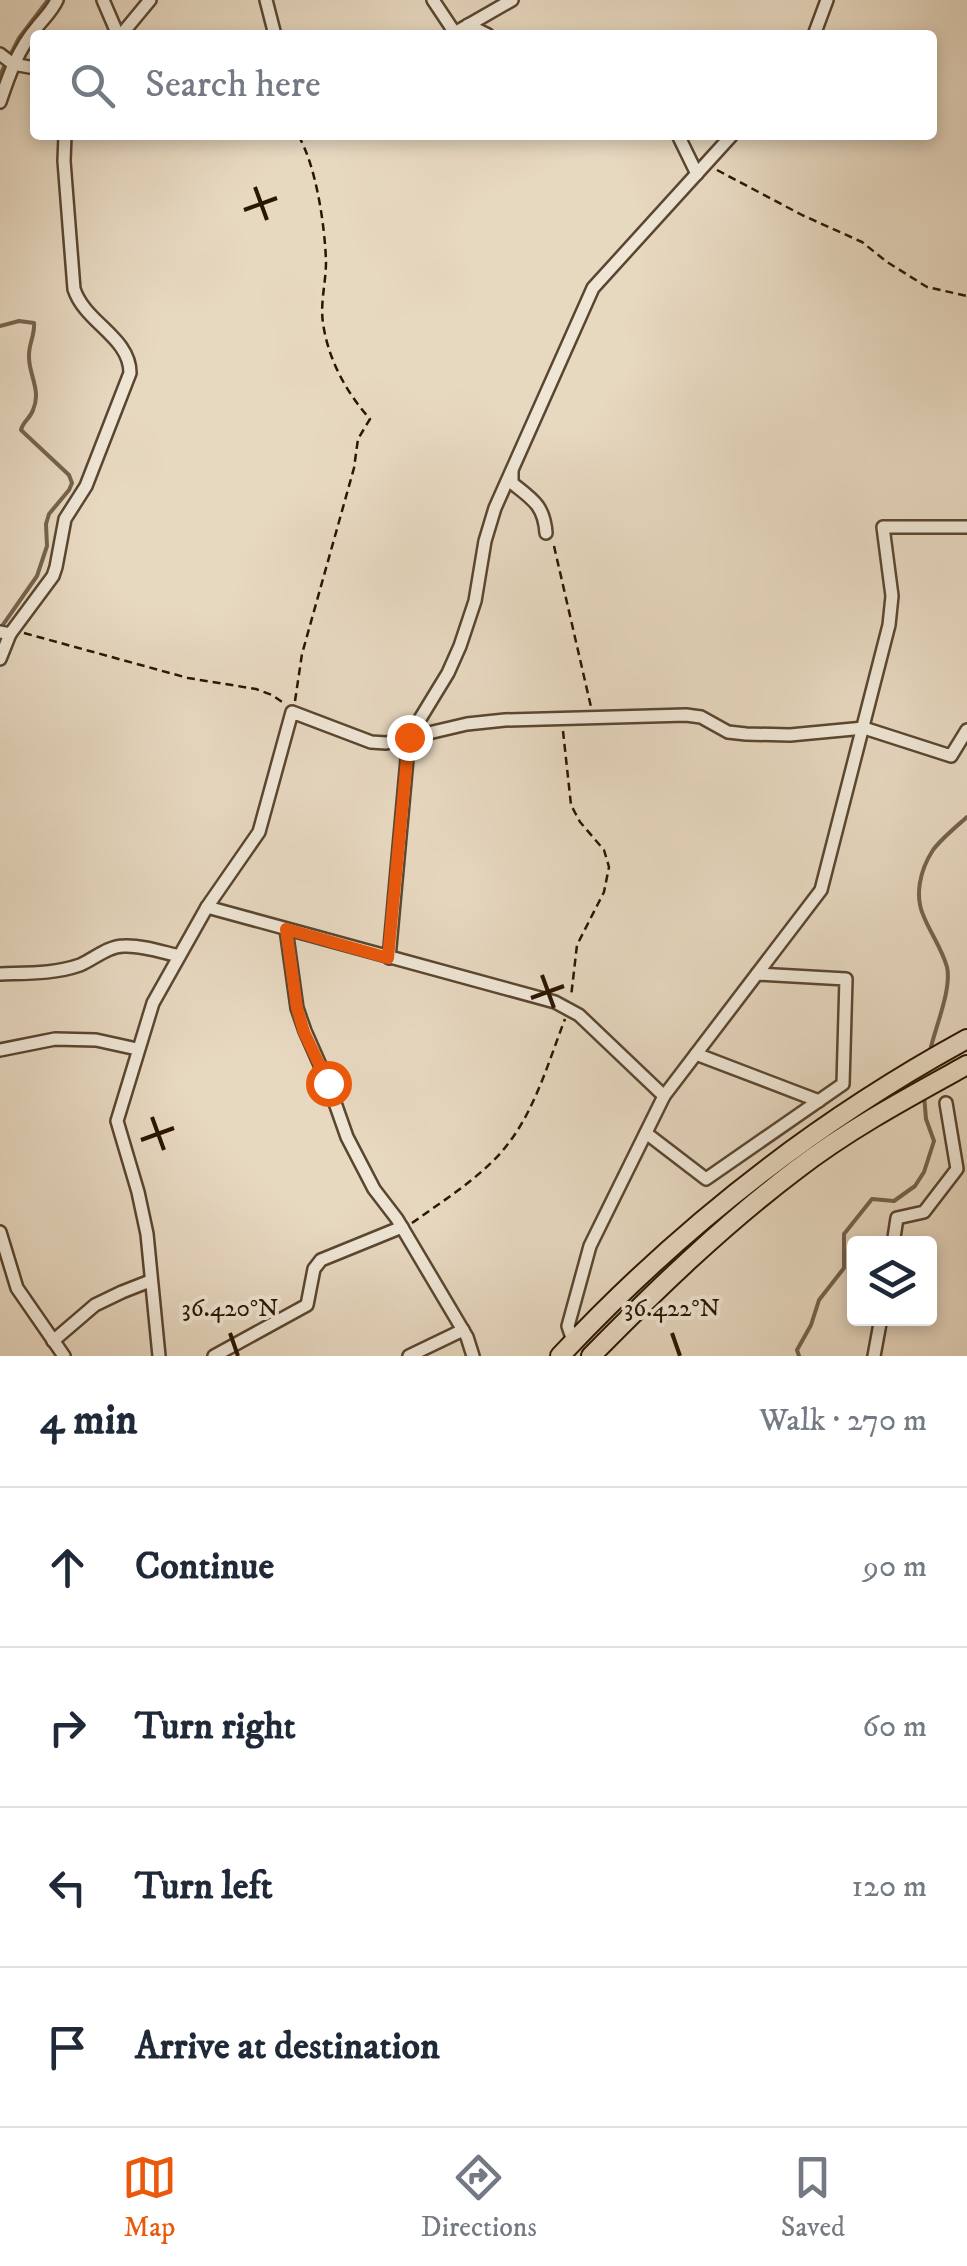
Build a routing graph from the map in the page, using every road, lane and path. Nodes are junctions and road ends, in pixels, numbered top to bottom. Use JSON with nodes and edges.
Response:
{"nodes":[{"id":1,"x":57,"y":0,"type":"edge"},
{"id":2,"x":103,"y":0,"type":"edge"},
{"id":3,"x":150,"y":0,"type":"edge"},
{"id":4,"x":266,"y":0,"type":"edge"},
{"id":5,"x":433,"y":0,"type":"edge"},
{"id":6,"x":828,"y":0,"type":"edge"},
{"id":7,"x":503,"y":2,"type":"edge"},
{"id":8,"x":468,"y":25,"type":"junction"},
{"id":9,"x":34,"y":30,"type":"edge"},
{"id":10,"x":118,"y":30,"type":"edge"},
{"id":11,"x":124,"y":30,"type":"edge"},
{"id":12,"x":274,"y":30,"type":"edge"},
{"id":13,"x":451,"y":30,"type":"edge"},
{"id":14,"x":460,"y":30,"type":"edge"},
{"id":15,"x":478,"y":30,"type":"edge"},
{"id":16,"x":816,"y":30,"type":"edge"},
{"id":17,"x":30,"y":37,"type":"edge"},
{"id":18,"x":0,"y":54,"type":"edge"},
{"id":19,"x":13,"y":64,"type":"junction"},
{"id":20,"x":30,"y":67,"type":"edge"},
{"id":21,"x":0,"y":102,"type":"edge"},
{"id":22,"x":65,"y":140,"type":"edge"},
{"id":23,"x":301,"y":140,"type":"edge"},
{"id":24,"x":681,"y":140,"type":"edge"},
{"id":25,"x":728,"y":140,"type":"edge"},
{"id":26,"x":702,"y":170,"type":"junction"},
{"id":27,"x":967,"y":296,"type":"edge"},
{"id":28,"x":512,"y":472,"type":"junction"},
{"id":29,"x":967,"y":527,"type":"edge"},
{"id":30,"x":546,"y":533,"type":"dead end"},
{"id":31,"x":554,"y":546,"type":"dead end"},
{"id":32,"x":8,"y":632,"type":"edge"},
{"id":33,"x":0,"y":659,"type":"edge"},
{"id":34,"x":292,"y":712,"type":"junction"},
{"id":35,"x":593,"y":718,"type":"junction"},
{"id":36,"x":864,"y":728,"type":"junction"},
{"id":37,"x":967,"y":730,"type":"edge"},
{"id":38,"x":409,"y":737,"type":"junction"},
{"id":39,"x":207,"y":907,"type":"junction"},
{"id":40,"x":286,"y":929,"type":"junction"},
{"id":41,"x":179,"y":956,"type":"junction"},
{"id":42,"x":388,"y":958,"type":"junction"},
{"id":43,"x":0,"y":974,"type":"edge"},
{"id":44,"x":757,"y":974,"type":"junction"},
{"id":45,"x":967,"y":1039,"type":"edge"},
{"id":46,"x":0,"y":1050,"type":"edge"},
{"id":47,"x":137,"y":1050,"type":"junction"},
{"id":48,"x":696,"y":1054,"type":"junction"},
{"id":49,"x":967,"y":1065,"type":"edge"},
{"id":50,"x":664,"y":1096,"type":"junction"},
{"id":51,"x":819,"y":1100,"type":"junction"},
{"id":52,"x":946,"y":1103,"type":"dead end"},
{"id":53,"x":646,"y":1132,"type":"junction"},
{"id":54,"x":962,"y":1169,"type":"edge"},
{"id":55,"x":402,"y":1227,"type":"junction"},
{"id":56,"x":0,"y":1232,"type":"edge"},
{"id":57,"x":894,"y":1236,"type":"edge"},
{"id":58,"x":150,"y":1281,"type":"junction"},
{"id":59,"x":879,"y":1326,"type":"edge"},
{"id":60,"x":463,"y":1330,"type":"junction"},
{"id":61,"x":54,"y":1340,"type":"junction"},
{"id":62,"x":573,"y":1342,"type":"junction"},
{"id":63,"x":64,"y":1356,"type":"edge"},
{"id":64,"x":159,"y":1356,"type":"edge"},
{"id":65,"x":214,"y":1356,"type":"edge"},
{"id":66,"x":408,"y":1356,"type":"edge"},
{"id":67,"x":472,"y":1356,"type":"edge"},
{"id":68,"x":560,"y":1356,"type":"edge"},
{"id":69,"x":591,"y":1356,"type":"edge"},
{"id":70,"x":874,"y":1356,"type":"edge"}],
"edges":[{"from":1,"to":9,"type":"street"},
{"from":2,"to":10,"type":"street"},
{"from":3,"to":11,"type":"street"},
{"from":4,"to":12,"type":"street"},
{"from":5,"to":13,"type":"street"},
{"from":6,"to":16,"type":"street"},
{"from":7,"to":8,"type":"street"},
{"from":8,"to":14,"type":"street"},
{"from":8,"to":15,"type":"street"},
{"from":17,"to":19,"type":"street"},
{"from":18,"to":19,"type":"street"},
{"from":19,"to":20,"type":"street"},
{"from":19,"to":21,"type":"street"},
{"from":22,"to":32,"type":"street"},
{"from":23,"to":34,"type":"path"},
{"from":24,"to":26,"type":"street"},
{"from":25,"to":26,"type":"street"},
{"from":26,"to":27,"type":"path"},
{"from":26,"to":28,"type":"street"},
{"from":28,"to":30,"type":"street"},
{"from":28,"to":38,"type":"street"},
{"from":29,"to":36,"type":"street"},
{"from":31,"to":35,"type":"path"},
{"from":32,"to":33,"type":"street"},
{"from":32,"to":34,"type":"path"},
{"from":34,"to":38,"type":"street"},
{"from":34,"to":39,"type":"street"},
{"from":35,"to":36,"type":"street"},
{"from":35,"to":38,"type":"street"},
{"from":36,"to":37,"type":"street"},
{"from":36,"to":44,"type":"street"},
{"from":38,"to":42,"type":"street"},
{"from":39,"to":40,"type":"street"},
{"from":39,"to":41,"type":"street"},
{"from":40,"to":42,"type":"street"},
{"from":40,"to":55,"type":"street"},
{"from":41,"to":43,"type":"street"},
{"from":41,"to":47,"type":"street"},
{"from":42,"to":50,"type":"street"},
{"from":44,"to":48,"type":"street"},
{"from":44,"to":51,"type":"street"},
{"from":45,"to":62,"type":"main road"},
{"from":46,"to":47,"type":"street"},
{"from":47,"to":58,"type":"street"},
{"from":48,"to":50,"type":"street"},
{"from":48,"to":51,"type":"street"},
{"from":49,"to":69,"type":"main road"},
{"from":50,"to":53,"type":"street"},
{"from":51,"to":53,"type":"street"},
{"from":52,"to":54,"type":"street"},
{"from":53,"to":62,"type":"street"},
{"from":54,"to":57,"type":"street"},
{"from":55,"to":60,"type":"street"},
{"from":55,"to":65,"type":"street"},
{"from":56,"to":61,"type":"street"},
{"from":58,"to":61,"type":"street"},
{"from":58,"to":64,"type":"street"},
{"from":59,"to":70,"type":"street"},
{"from":60,"to":66,"type":"street"},
{"from":60,"to":67,"type":"street"},
{"from":61,"to":63,"type":"street"},
{"from":62,"to":68,"type":"main road"}]}
